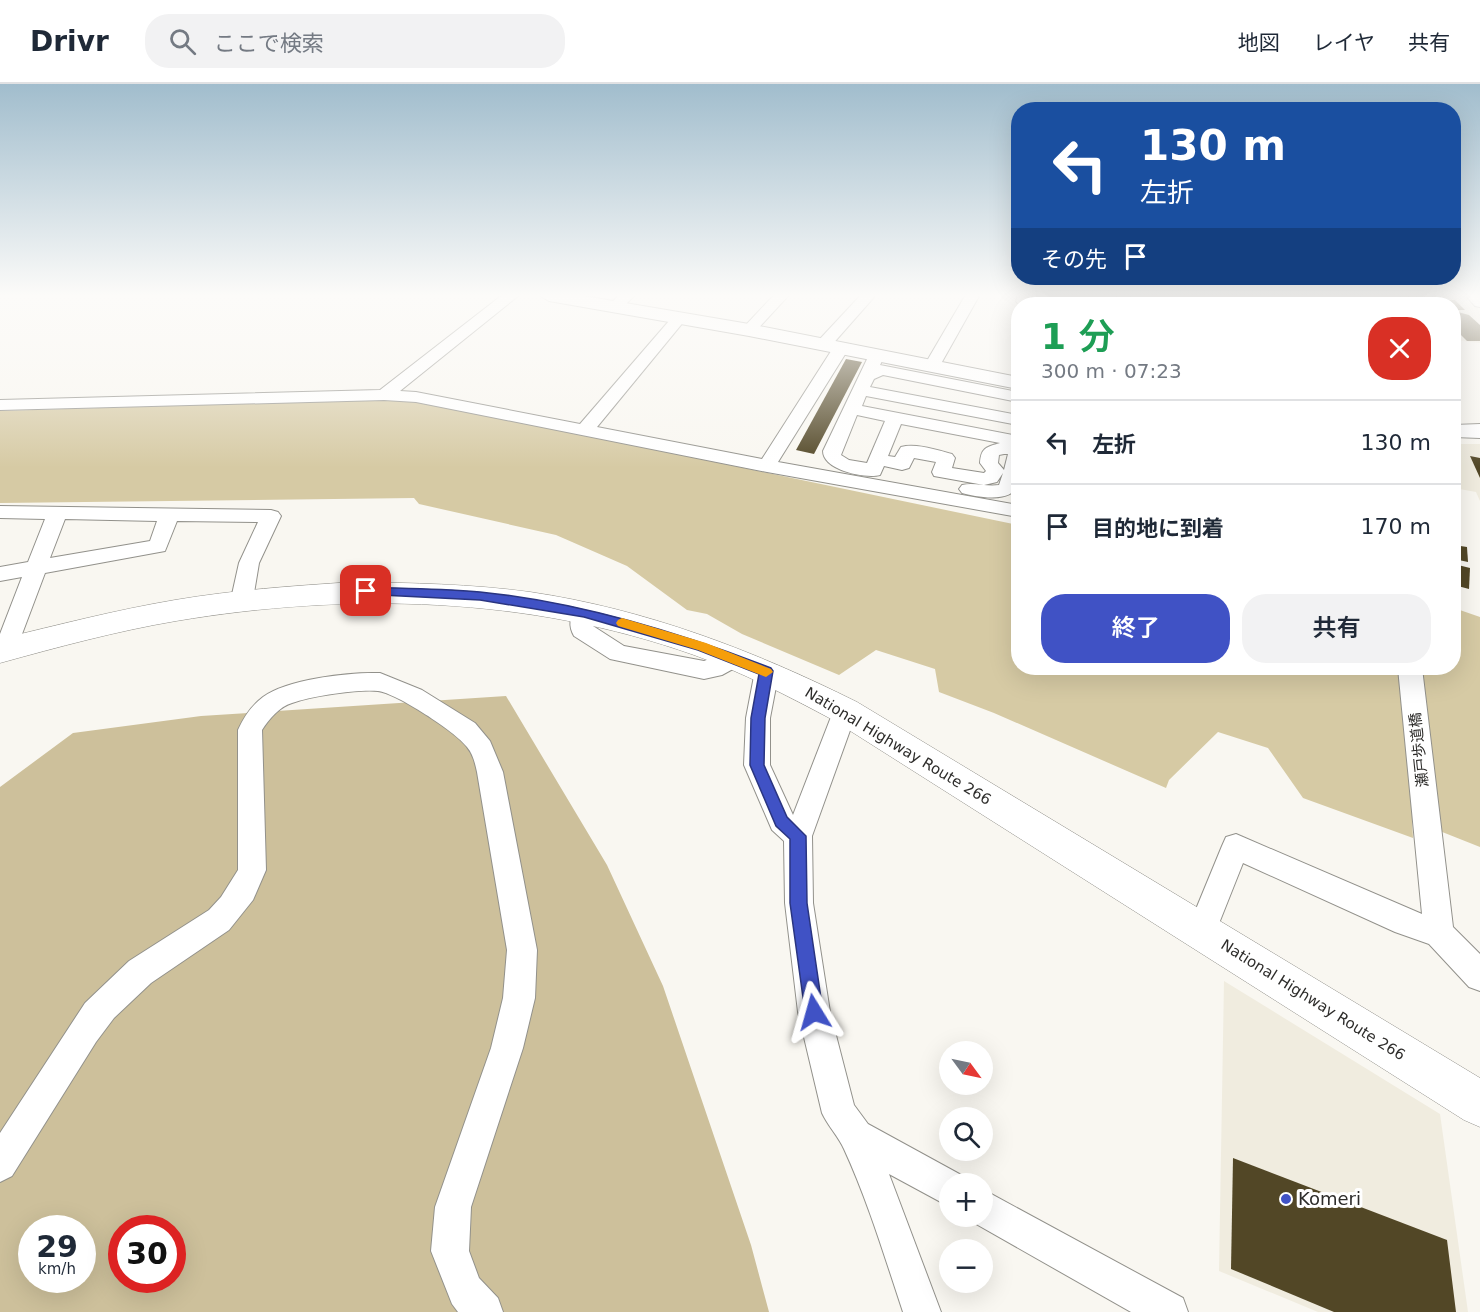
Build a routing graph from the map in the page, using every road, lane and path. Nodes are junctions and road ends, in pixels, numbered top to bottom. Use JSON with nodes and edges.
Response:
{"nodes":[{"id":1,"x":438,"y":353,"type":"edge"},
{"id":2,"x":649,"y":353,"type":"edge"},
{"id":3,"x":829,"y":353,"type":"edge"},
{"id":4,"x":869,"y":353,"type":"edge"},
{"id":5,"x":939,"y":353,"type":"edge"},
{"id":6,"x":877,"y":355,"type":"junction"},
{"id":7,"x":932,"y":366,"type":"junction"},
{"id":8,"x":909,"y":374,"type":"junction"},
{"id":9,"x":1011,"y":382,"type":"edge"},
{"id":10,"x":954,"y":383,"type":"junction"},
{"id":11,"x":863,"y":384,"type":"junction"},
{"id":12,"x":995,"y":392,"type":"junction"},
{"id":13,"x":384,"y":395,"type":"junction"},
{"id":14,"x":1011,"y":395,"type":"edge"},
{"id":15,"x":0,"y":405,"type":"edge"},
{"id":16,"x":937,"y":405,"type":"junction"},
{"id":17,"x":852,"y":409,"type":"junction"},
{"id":18,"x":988,"y":414,"type":"junction"},
{"id":19,"x":1011,"y":419,"type":"edge"},
{"id":20,"x":889,"y":420,"type":"junction"},
{"id":21,"x":584,"y":431,"type":"junction"},
{"id":22,"x":1480,"y":431,"type":"edge"},
{"id":23,"x":1461,"y":432,"type":"edge"},
{"id":24,"x":981,"y":434,"type":"junction"},
{"id":25,"x":1011,"y":440,"type":"edge"},
{"id":26,"x":930,"y":447,"type":"junction"},
{"id":27,"x":1011,"y":455,"type":"edge"},
{"id":28,"x":877,"y":460,"type":"junction"},
{"id":29,"x":767,"y":466,"type":"junction"},
{"id":30,"x":1011,"y":479,"type":"edge"},
{"id":31,"x":965,"y":482,"type":"junction"},
{"id":32,"x":998,"y":492,"type":"junction"},
{"id":33,"x":1011,"y":499,"type":"edge"},
{"id":34,"x":1011,"y":510,"type":"edge"},
{"id":35,"x":0,"y":512,"type":"edge"},
{"id":36,"x":57,"y":513,"type":"junction"},
{"id":37,"x":169,"y":515,"type":"junction"},
{"id":38,"x":37,"y":568,"type":"junction"},
{"id":39,"x":0,"y":574,"type":"edge"},
{"id":40,"x":242,"y":599,"type":"junction"},
{"id":41,"x":3,"y":651,"type":"edge"},
{"id":42,"x":766,"y":671,"type":"junction"},
{"id":43,"x":1411,"y":675,"type":"edge"},
{"id":44,"x":845,"y":711,"type":"junction"},
{"id":45,"x":798,"y":836,"type":"junction"},
{"id":46,"x":1203,"y":931,"type":"junction"},
{"id":47,"x":1439,"y":933,"type":"junction"},
{"id":48,"x":1480,"y":976,"type":"edge"},
{"id":49,"x":1480,"y":1104,"type":"edge"},
{"id":50,"x":856,"y":1136,"type":"junction"},
{"id":51,"x":0,"y":1164,"type":"edge"},
{"id":52,"x":939,"y":1183,"type":"edge"},
{"id":53,"x":993,"y":1213,"type":"edge"},
{"id":54,"x":484,"y":1312,"type":"edge"},
{"id":55,"x":922,"y":1312,"type":"edge"},
{"id":56,"x":1169,"y":1312,"type":"edge"}],
"edges":[{"from":1,"to":13,"type":"street"},
{"from":2,"to":21,"type":"street"},
{"from":3,"to":29,"type":"street"},
{"from":4,"to":6,"type":"main road"},
{"from":5,"to":7,"type":"street"},
{"from":6,"to":7,"type":"main road"},
{"from":6,"to":11,"type":"street"},
{"from":7,"to":9,"type":"main road"},
{"from":8,"to":10,"type":"street"},
{"from":8,"to":11,"type":"street"},
{"from":8,"to":16,"type":"street"},
{"from":10,"to":12,"type":"street"},
{"from":10,"to":16,"type":"street"},
{"from":11,"to":16,"type":"street"},
{"from":11,"to":17,"type":"street"},
{"from":12,"to":14,"type":"street"},
{"from":12,"to":18,"type":"street"},
{"from":13,"to":15,"type":"street"},
{"from":13,"to":21,"type":"street"},
{"from":16,"to":18,"type":"street"},
{"from":16,"to":20,"type":"street"},
{"from":16,"to":26,"type":"street"},
{"from":17,"to":20,"type":"street"},
{"from":17,"to":28,"type":"street"},
{"from":18,"to":19,"type":"street"},
{"from":18,"to":24,"type":"street"},
{"from":20,"to":26,"type":"street"},
{"from":20,"to":26,"type":"street"},
{"from":20,"to":28,"type":"street"},
{"from":21,"to":29,"type":"street"},
{"from":22,"to":23,"type":"main road"},
{"from":24,"to":25,"type":"street"},
{"from":24,"to":26,"type":"street"},
{"from":24,"to":31,"type":"street"},
{"from":26,"to":28,"type":"street"},
{"from":26,"to":31,"type":"street"},
{"from":27,"to":31,"type":"street"},
{"from":28,"to":31,"type":"street"},
{"from":29,"to":34,"type":"street"},
{"from":30,"to":32,"type":"street"},
{"from":31,"to":32,"type":"street"},
{"from":32,"to":33,"type":"street"},
{"from":35,"to":36,"type":"street"},
{"from":36,"to":37,"type":"street"},
{"from":36,"to":38,"type":"street"},
{"from":37,"to":38,"type":"street"},
{"from":37,"to":40,"type":"street"},
{"from":38,"to":39,"type":"street"},
{"from":38,"to":41,"type":"street"},
{"from":40,"to":41,"type":"highway","name":"National Highway Route 266"},
{"from":40,"to":42,"type":"highway","name":"National Highway Route 266"},
{"from":42,"to":44,"type":"highway","name":"National Highway Route 266"},
{"from":42,"to":45,"type":"street"},
{"from":43,"to":47,"type":"street","name":"瀬戸歩道橋"},
{"from":44,"to":45,"type":"street"},
{"from":44,"to":46,"type":"highway","name":"National Highway Route 266"},
{"from":45,"to":50,"type":"street"},
{"from":46,"to":47,"type":"street"},
{"from":46,"to":49,"type":"highway","name":"National Highway Route 266"},
{"from":47,"to":48,"type":"street"},
{"from":50,"to":52,"type":"street"},
{"from":50,"to":55,"type":"street"},
{"from":51,"to":54,"type":"street"},
{"from":53,"to":56,"type":"street"}]}
